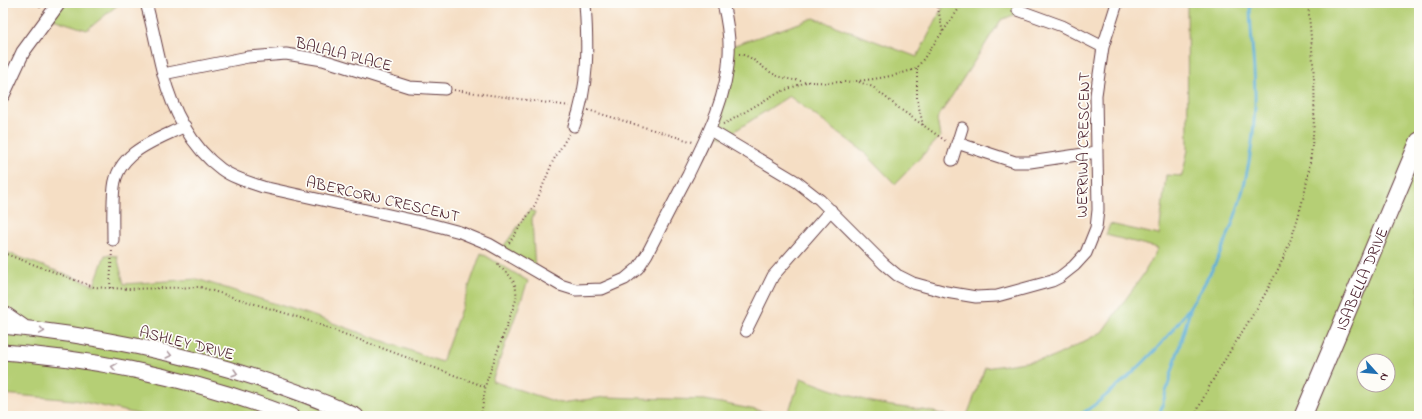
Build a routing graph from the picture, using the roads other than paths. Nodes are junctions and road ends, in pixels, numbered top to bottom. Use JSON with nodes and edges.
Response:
{"nodes":[{"id":1,"x":146,"y":3,"type":"edge"},
{"id":2,"x":585,"y":3,"type":"edge"},
{"id":3,"x":723,"y":3,"type":"edge"},
{"id":4,"x":1117,"y":3,"type":"edge"},
{"id":5,"x":56,"y":4,"type":"edge"},
{"id":6,"x":1018,"y":10,"type":"dead end"},
{"id":7,"x":1103,"y":47,"type":"junction"},
{"id":8,"x":163,"y":74,"type":"junction"},
{"id":9,"x":445,"y":89,"type":"dead end"},
{"id":10,"x":3,"y":95,"type":"edge"},
{"id":11,"x":185,"y":126,"type":"junction"},
{"id":12,"x":574,"y":126,"type":"road end"},
{"id":13,"x":962,"y":128,"type":"dead end"},
{"id":14,"x":710,"y":130,"type":"junction"},
{"id":15,"x":1419,"y":141,"type":"edge"},
{"id":16,"x":957,"y":143,"type":"junction"},
{"id":17,"x":1097,"y":152,"type":"junction"},
{"id":18,"x":952,"y":160,"type":"dead end"},
{"id":19,"x":831,"y":210,"type":"junction"},
{"id":20,"x":113,"y":240,"type":"road end"},
{"id":21,"x":3,"y":313,"type":"edge"},
{"id":22,"x":3,"y":326,"type":"edge"},
{"id":23,"x":24,"y":328,"type":"junction"},
{"id":24,"x":746,"y":331,"type":"dead end"},
{"id":25,"x":5,"y":352,"type":"edge"},
{"id":26,"x":291,"y":416,"type":"edge"},
{"id":27,"x":356,"y":416,"type":"edge"},
{"id":28,"x":1303,"y":416,"type":"edge"}],
"edges":[{"from":1,"to":8,"type":"street","name":"ABERCORN CRESCENT"},
{"from":2,"to":12,"type":"street"},
{"from":3,"to":14,"type":"street","name":"ABERCORN CRESCENT"},
{"from":4,"to":7,"type":"street","name":"WERRIWA CRESCENT"},
{"from":5,"to":10,"type":"street"},
{"from":6,"to":7,"type":"street"},
{"from":7,"to":17,"type":"street","name":"WERRIWA CRESCENT"},
{"from":8,"to":9,"type":"street","name":"BALALA PLACE"},
{"from":8,"to":11,"type":"street","name":"ABERCORN CRESCENT"},
{"from":11,"to":14,"type":"street","name":"ABERCORN CRESCENT"},
{"from":11,"to":20,"type":"street"},
{"from":13,"to":16,"type":"street"},
{"from":14,"to":19,"type":"street","name":"WERRIWA CRESCENT"},
{"from":15,"to":28,"type":"main road","name":"ISABELLA DRIVE"},
{"from":16,"to":17,"type":"street"},
{"from":16,"to":18,"type":"street"},
{"from":17,"to":19,"type":"street","name":"WERRIWA CRESCENT"},
{"from":19,"to":24,"type":"street"},
{"from":21,"to":23,"type":"main road"},
{"from":22,"to":23,"type":"main road","name":"ASHLEY DRIVE"},
{"from":23,"to":27,"type":"main road","name":"ASHLEY DRIVE","one_way":true},
{"from":26,"to":25,"type":"main road","one_way":true}]}
